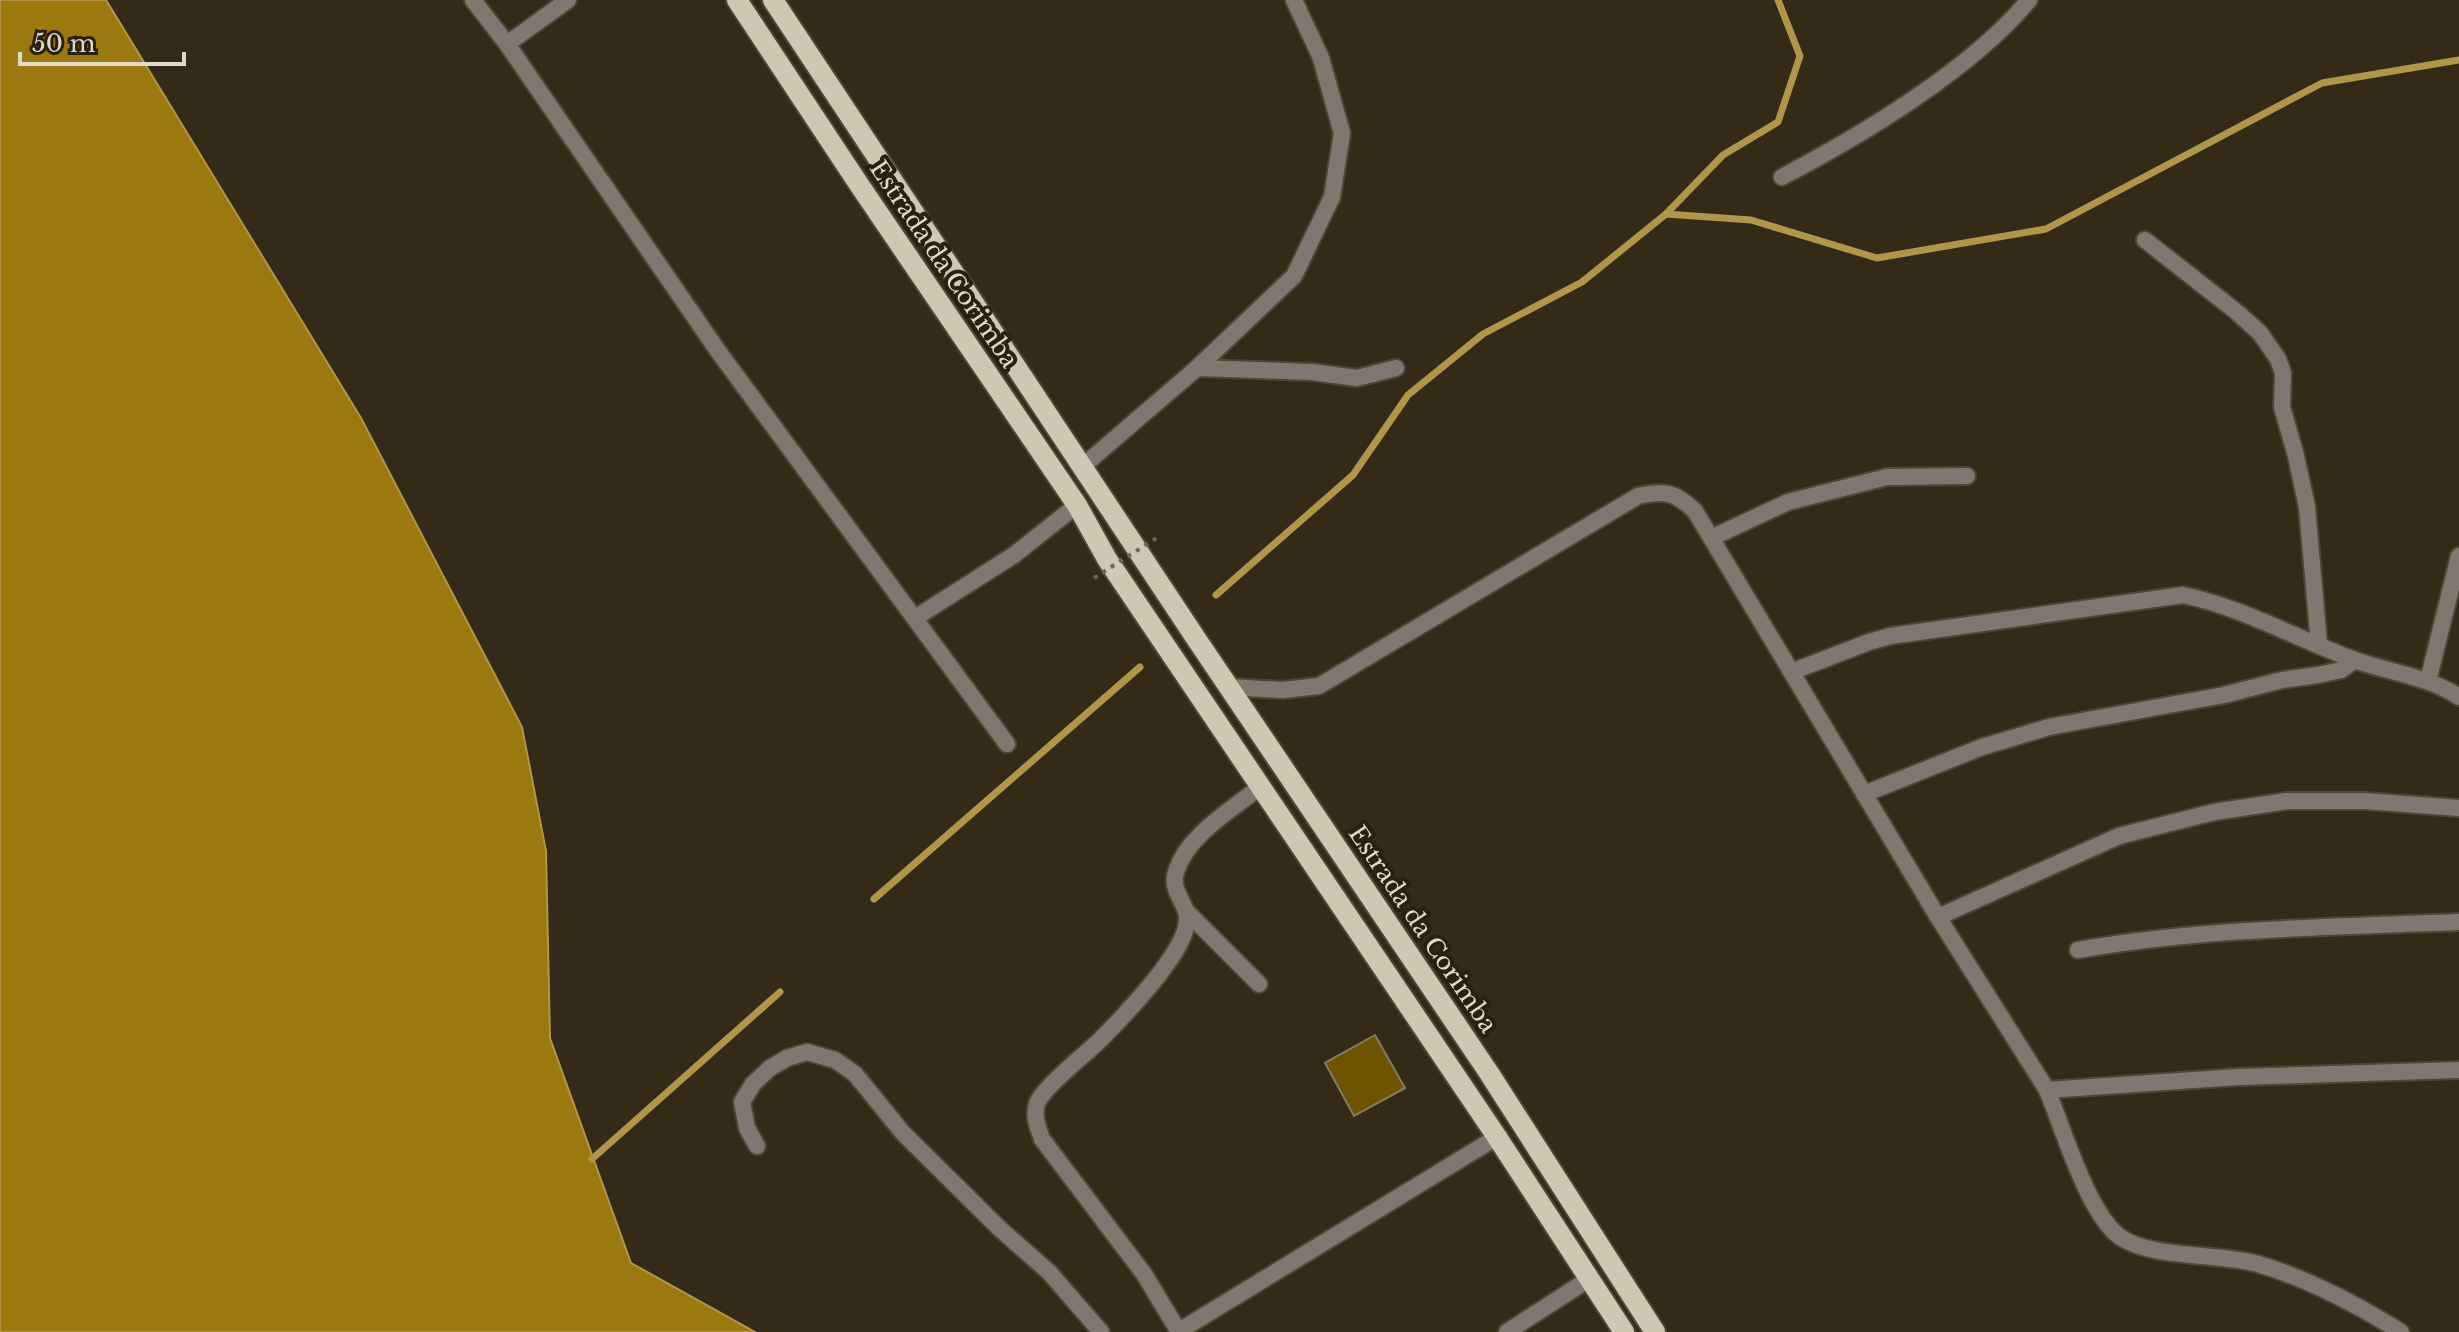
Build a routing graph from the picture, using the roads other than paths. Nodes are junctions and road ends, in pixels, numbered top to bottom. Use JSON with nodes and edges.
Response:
{"nodes":[{"id":1,"x":473,"y":0,"type":"edge"},
{"id":2,"x":568,"y":0,"type":"edge"},
{"id":3,"x":737,"y":0,"type":"edge"},
{"id":4,"x":773,"y":0,"type":"edge"},
{"id":5,"x":1294,"y":0,"type":"edge"},
{"id":6,"x":2029,"y":0,"type":"edge"},
{"id":7,"x":507,"y":44,"type":"junction"},
{"id":8,"x":1782,"y":177,"type":"dead end"},
{"id":9,"x":2145,"y":240,"type":"dead end"},
{"id":10,"x":1197,"y":368,"type":"junction"},
{"id":11,"x":1396,"y":368,"type":"dead end"},
{"id":12,"x":1083,"y":466,"type":"junction"},
{"id":13,"x":1967,"y":476,"type":"dead end"},
{"id":14,"x":1077,"y":505,"type":"junction"},
{"id":15,"x":1711,"y":538,"type":"junction"},
{"id":16,"x":2459,"y":556,"type":"edge"},
{"id":17,"x":915,"y":618,"type":"junction"},
{"id":18,"x":2319,"y":644,"type":"junction"},
{"id":19,"x":2355,"y":660,"type":"junction"},
{"id":20,"x":1791,"y":672,"type":"junction"},
{"id":21,"x":2428,"y":681,"type":"junction"},
{"id":22,"x":1229,"y":687,"type":"junction"},
{"id":23,"x":2459,"y":697,"type":"edge"},
{"id":24,"x":1007,"y":744,"type":"dead end"},
{"id":25,"x":1261,"y":786,"type":"junction"},
{"id":26,"x":1864,"y":794,"type":"junction"},
{"id":27,"x":2459,"y":808,"type":"edge"},
{"id":28,"x":1186,"y":911,"type":"junction"},
{"id":29,"x":1938,"y":917,"type":"junction"},
{"id":30,"x":2459,"y":922,"type":"edge"},
{"id":31,"x":2078,"y":950,"type":"dead end"},
{"id":32,"x":1259,"y":984,"type":"dead end"},
{"id":33,"x":2459,"y":1070,"type":"edge"},
{"id":34,"x":2047,"y":1090,"type":"junction"},
{"id":35,"x":1497,"y":1137,"type":"junction"},
{"id":36,"x":757,"y":1146,"type":"dead end"},
{"id":37,"x":1589,"y":1279,"type":"junction"},
{"id":38,"x":1179,"y":1331,"type":"edge"},
{"id":39,"x":1101,"y":1332,"type":"edge"},
{"id":40,"x":1507,"y":1332,"type":"edge"},
{"id":41,"x":1624,"y":1332,"type":"edge"},
{"id":42,"x":1655,"y":1332,"type":"edge"},
{"id":43,"x":2401,"y":1332,"type":"edge"}],
"edges":[{"from":1,"to":7,"type":"street"},
{"from":2,"to":7,"type":"street"},
{"from":3,"to":14,"type":"main road","name":"Estrada da Corimba"},
{"from":4,"to":12,"type":"main road","name":"Estrada da Corimba"},
{"from":5,"to":10,"type":"street"},
{"from":6,"to":8,"type":"street"},
{"from":7,"to":17,"type":"street"},
{"from":9,"to":18,"type":"street"},
{"from":10,"to":11,"type":"street"},
{"from":10,"to":12,"type":"street"},
{"from":12,"to":22,"type":"main road","name":"Estrada da Corimba"},
{"from":13,"to":15,"type":"street"},
{"from":14,"to":17,"type":"street"},
{"from":14,"to":25,"type":"main road","name":"Estrada da Corimba"},
{"from":15,"to":20,"type":"street"},
{"from":15,"to":22,"type":"street"},
{"from":16,"to":21,"type":"street"},
{"from":17,"to":24,"type":"street"},
{"from":18,"to":19,"type":"street"},
{"from":18,"to":20,"type":"street"},
{"from":19,"to":21,"type":"street"},
{"from":19,"to":26,"type":"street"},
{"from":20,"to":26,"type":"street"},
{"from":21,"to":23,"type":"street"},
{"from":22,"to":42,"type":"main road","name":"Estrada da Corimba"},
{"from":25,"to":28,"type":"street"},
{"from":25,"to":35,"type":"main road","name":"Estrada da Corimba"},
{"from":26,"to":29,"type":"street"},
{"from":27,"to":29,"type":"street"},
{"from":28,"to":32,"type":"street"},
{"from":28,"to":38,"type":"street"},
{"from":29,"to":34,"type":"street"},
{"from":30,"to":31,"type":"street"},
{"from":33,"to":34,"type":"street"},
{"from":34,"to":43,"type":"street"},
{"from":35,"to":37,"type":"main road","name":"Estrada da Corimba"},
{"from":35,"to":38,"type":"street"},
{"from":36,"to":39,"type":"street"},
{"from":37,"to":40,"type":"street"},
{"from":37,"to":41,"type":"main road","name":"Estrada da Corimba"}]}
